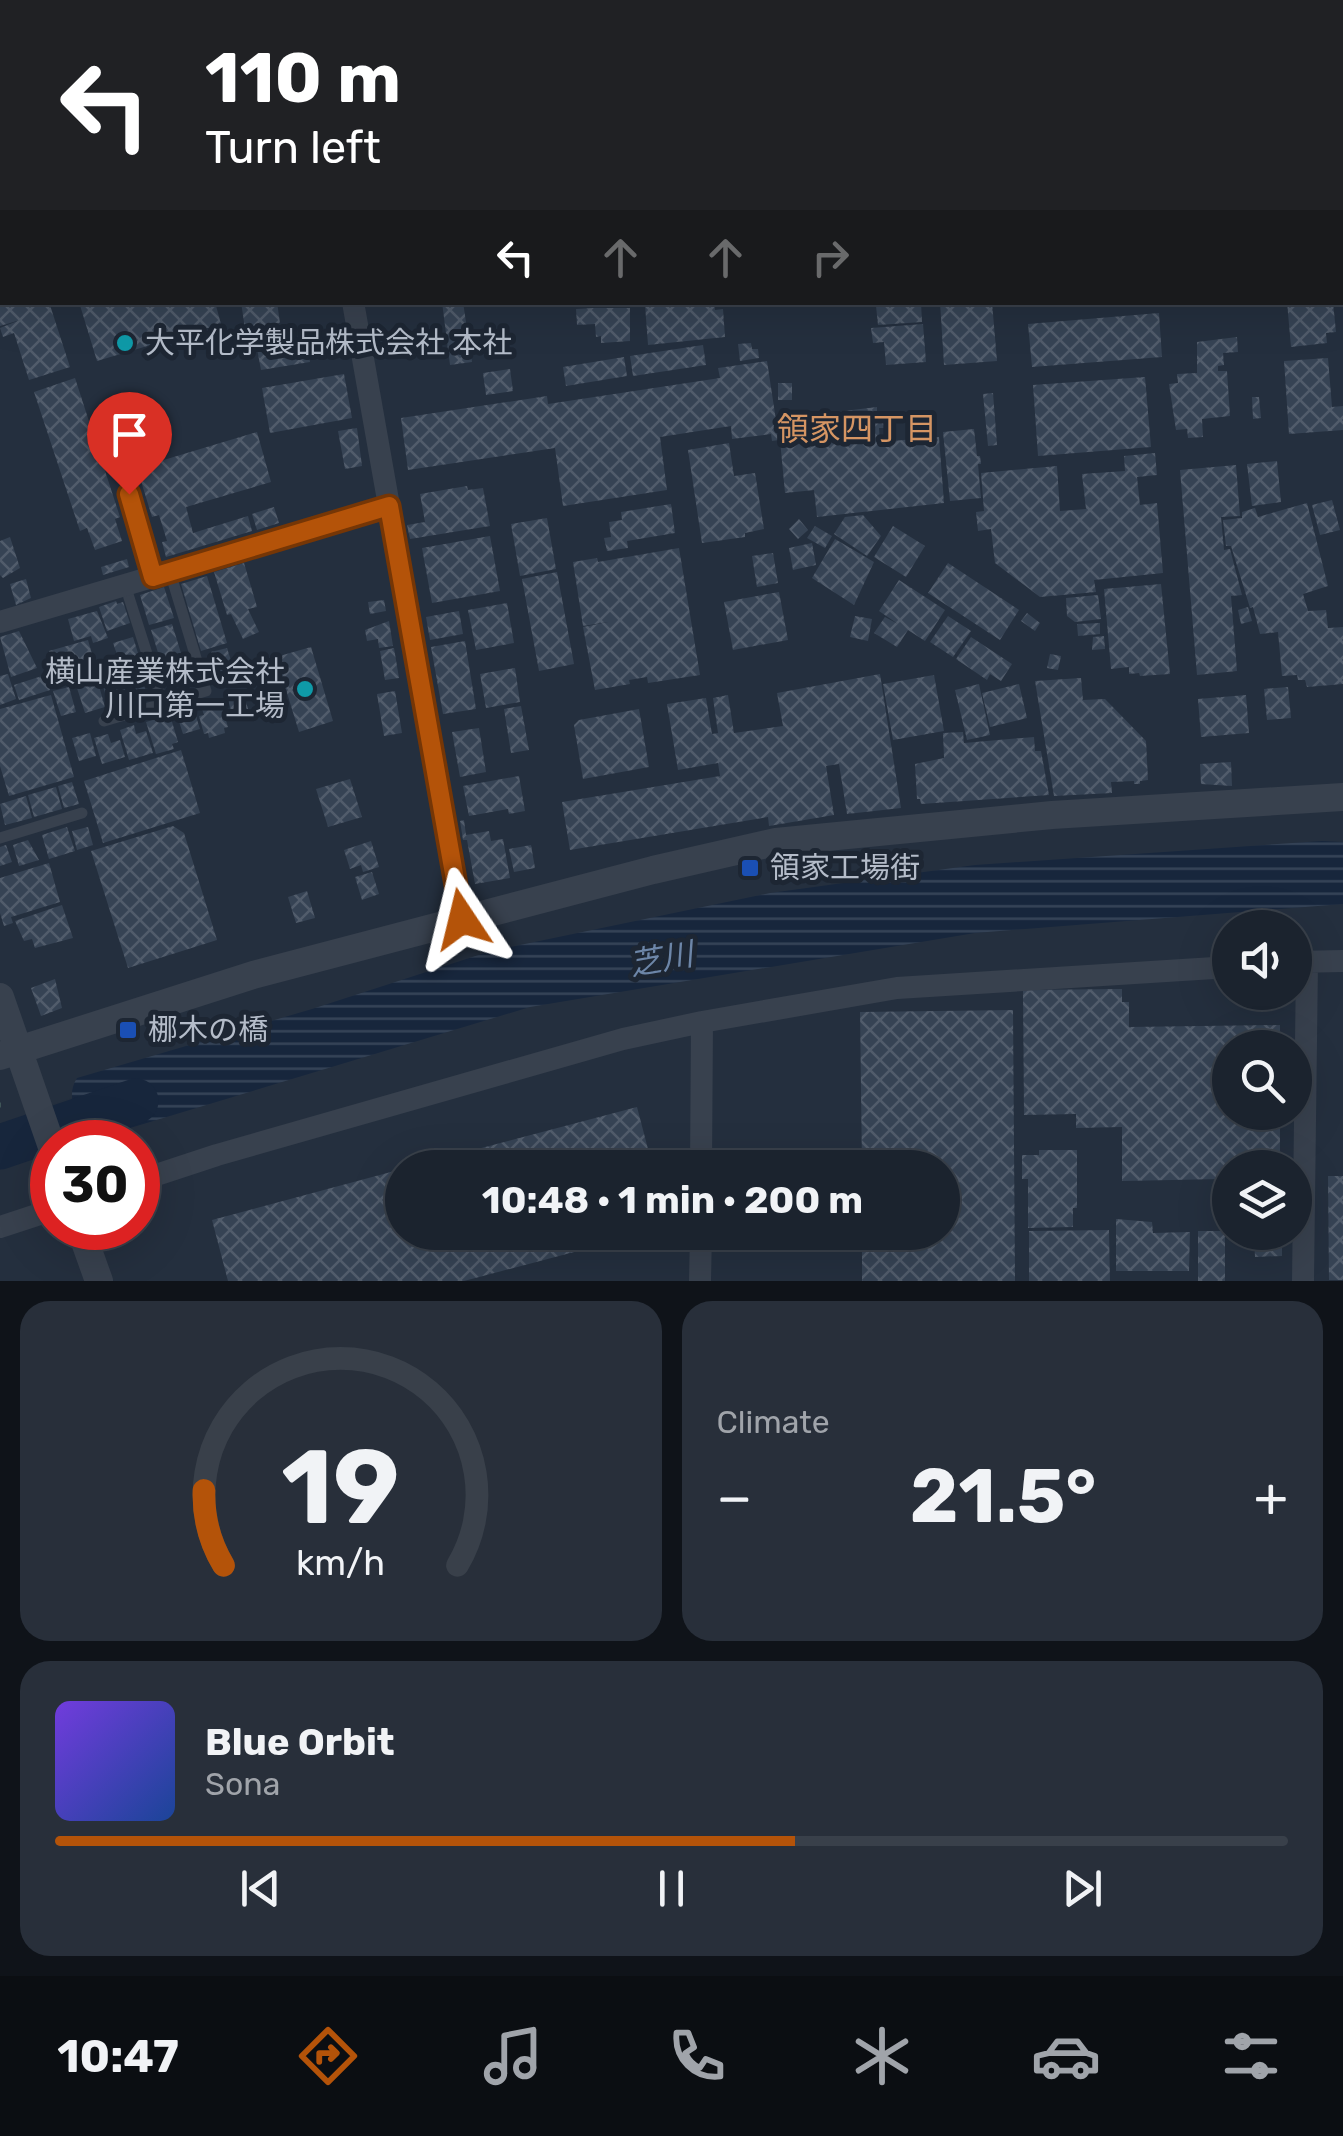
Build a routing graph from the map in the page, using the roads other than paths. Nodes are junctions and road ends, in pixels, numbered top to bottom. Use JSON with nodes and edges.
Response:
{"nodes":[{"id":1,"x":354,"y":305,"type":"edge"},
{"id":2,"x":129,"y":494,"type":"dead end"},
{"id":3,"x":389,"y":506,"type":"junction"},
{"id":4,"x":161,"y":574,"type":"junction"},
{"id":5,"x":125,"y":585,"type":"junction"},
{"id":6,"x":0,"y":622,"type":"edge"},
{"id":7,"x":163,"y":704,"type":"junction"},
{"id":8,"x":104,"y":721,"type":"dead end"},
{"id":9,"x":1343,"y":797,"type":"edge"},
{"id":10,"x":82,"y":813,"type":"dead end"},
{"id":11,"x":0,"y":838,"type":"edge"},
{"id":12,"x":462,"y":919,"type":"junction"},
{"id":13,"x":1343,"y":960,"type":"edge"},
{"id":14,"x":1312,"y":961,"type":"edge"},
{"id":15,"x":1212,"y":967,"type":"edge"},
{"id":16,"x":0,"y":997,"type":"edge"},
{"id":17,"x":1301,"y":1010,"type":"edge"},
{"id":18,"x":702,"y":1022,"type":"junction"},
{"id":19,"x":14,"y":1058,"type":"edge"},
{"id":20,"x":40,"y":1120,"type":"edge"},
{"id":21,"x":701,"y":1150,"type":"edge"},
{"id":22,"x":160,"y":1175,"type":"edge"},
{"id":23,"x":30,"y":1217,"type":"edge"},
{"id":24,"x":0,"y":1227,"type":"edge"},
{"id":25,"x":88,"y":1250,"type":"edge"},
{"id":26,"x":701,"y":1250,"type":"edge"},
{"id":27,"x":99,"y":1281,"type":"edge"},
{"id":28,"x":700,"y":1281,"type":"edge"},
{"id":29,"x":1303,"y":1281,"type":"edge"}],
"edges":[{"from":1,"to":3,"type":"street"},
{"from":2,"to":4,"type":"lane"},
{"from":3,"to":4,"type":"street"},
{"from":3,"to":12,"type":"street"},
{"from":4,"to":5,"type":"street"},
{"from":4,"to":7,"type":"lane"},
{"from":5,"to":6,"type":"street"},
{"from":5,"to":7,"type":"lane"},
{"from":7,"to":8,"type":"lane"},
{"from":9,"to":12,"type":"street"},
{"from":10,"to":11,"type":"lane"},
{"from":12,"to":19,"type":"street"},
{"from":13,"to":14,"type":"street"},
{"from":15,"to":18,"type":"street"},
{"from":16,"to":19,"type":"street"},
{"from":17,"to":29,"type":"street"},
{"from":18,"to":21,"type":"street"},
{"from":18,"to":22,"type":"street"},
{"from":19,"to":20,"type":"street"},
{"from":23,"to":24,"type":"street"},
{"from":25,"to":27,"type":"street"},
{"from":26,"to":28,"type":"street"}]}
